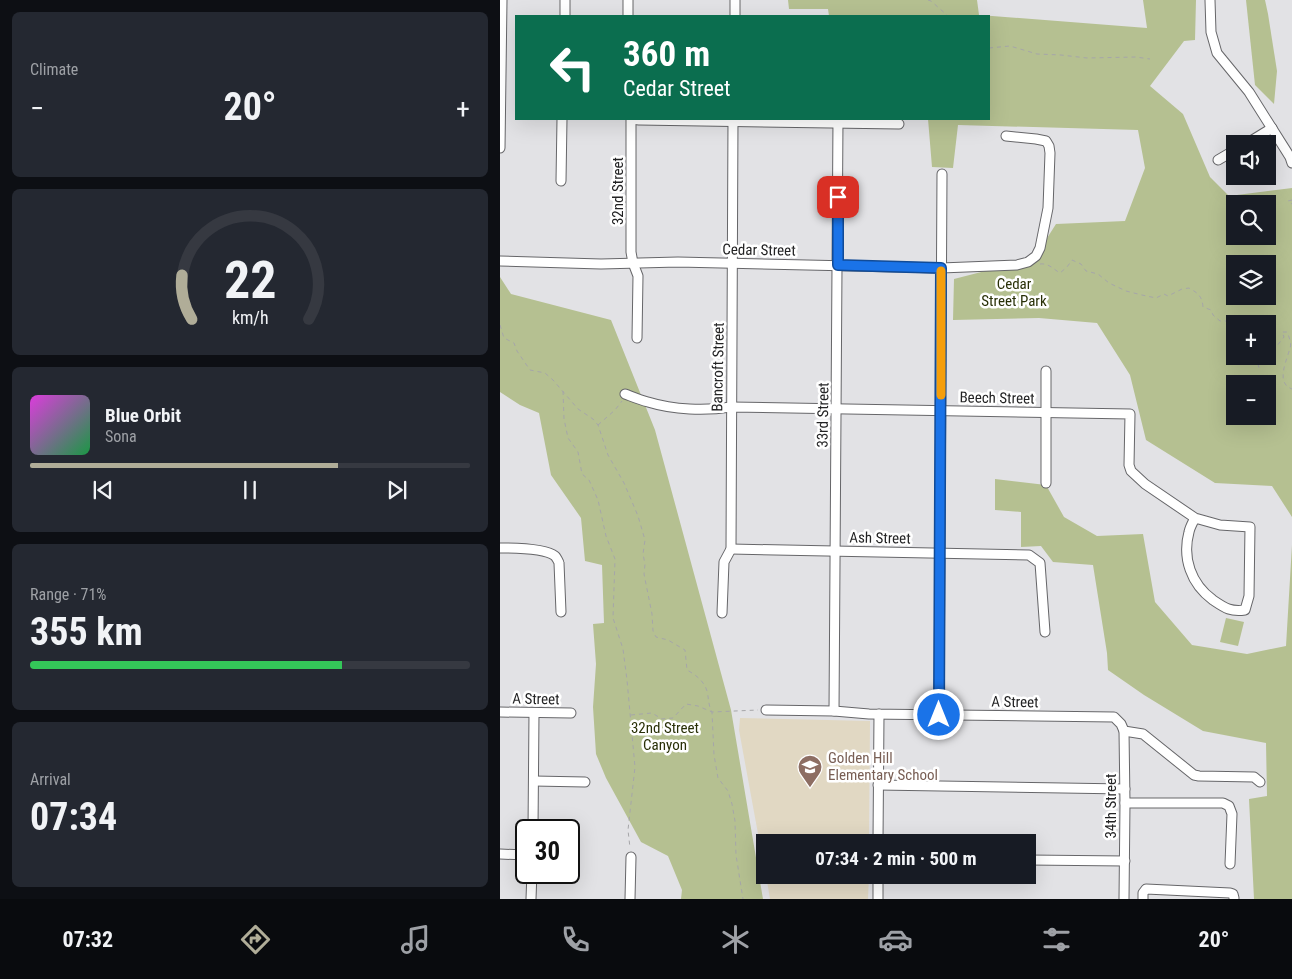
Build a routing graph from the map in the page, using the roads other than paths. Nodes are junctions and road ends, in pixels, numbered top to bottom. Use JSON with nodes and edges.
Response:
{"nodes":[{"id":1,"x":502,"y":0,"type":"edge"},
{"id":2,"x":565,"y":0,"type":"edge"},
{"id":3,"x":628,"y":0,"type":"edge"},
{"id":4,"x":735,"y":0,"type":"edge"},
{"id":5,"x":1210,"y":0,"type":"edge"},
{"id":6,"x":565,"y":15,"type":"edge"},
{"id":7,"x":628,"y":15,"type":"edge"},
{"id":8,"x":735,"y":15,"type":"edge"},
{"id":9,"x":562,"y":120,"type":"edge"},
{"id":10,"x":632,"y":120,"type":"edge"},
{"id":11,"x":639,"y":120,"type":"edge"},
{"id":12,"x":733,"y":120,"type":"edge"},
{"id":13,"x":838,"y":121,"type":"edge"},
{"id":14,"x":899,"y":124,"type":"dead end"},
{"id":15,"x":1272,"y":128,"type":"junction"},
{"id":16,"x":1261,"y":135,"type":"edge"},
{"id":17,"x":1006,"y":136,"type":"dead end"},
{"id":18,"x":500,"y":148,"type":"edge"},
{"id":19,"x":1226,"y":155,"type":"edge"},
{"id":20,"x":1291,"y":158,"type":"edge"},
{"id":21,"x":1218,"y":160,"type":"dead end"},
{"id":22,"x":942,"y":174,"type":"dead end"},
{"id":23,"x":561,"y":181,"type":"dead end"},
{"id":24,"x":500,"y":261,"type":"edge"},
{"id":25,"x":633,"y":263,"type":"junction"},
{"id":26,"x":732,"y":263,"type":"junction"},
{"id":27,"x":838,"y":265,"type":"junction"},
{"id":28,"x":941,"y":268,"type":"junction"},
{"id":29,"x":637,"y":338,"type":"dead end"},
{"id":30,"x":1046,"y":370,"type":"dead end"},
{"id":31,"x":625,"y":394,"type":"road end"},
{"id":32,"x":731,"y":407,"type":"junction"},
{"id":33,"x":836,"y":408,"type":"junction"},
{"id":34,"x":941,"y":411,"type":"junction"},
{"id":35,"x":1046,"y":412,"type":"junction"},
{"id":36,"x":1046,"y":483,"type":"dead end"},
{"id":37,"x":1195,"y":518,"type":"junction"},
{"id":38,"x":500,"y":548,"type":"edge"},
{"id":39,"x":731,"y":549,"type":"junction"},
{"id":40,"x":835,"y":551,"type":"junction"},
{"id":41,"x":940,"y":553,"type":"junction"},
{"id":42,"x":561,"y":612,"type":"dead end"},
{"id":43,"x":722,"y":613,"type":"dead end"},
{"id":44,"x":1045,"y":632,"type":"dead end"},
{"id":45,"x":766,"y":710,"type":"road end"},
{"id":46,"x":834,"y":711,"type":"junction"},
{"id":47,"x":500,"y":712,"type":"edge"},
{"id":48,"x":534,"y":713,"type":"junction"},
{"id":49,"x":571,"y":713,"type":"dead end"},
{"id":50,"x":878,"y":714,"type":"junction"},
{"id":51,"x":939,"y":715,"type":"junction"},
{"id":52,"x":1124,"y":731,"type":"junction"},
{"id":53,"x":534,"y":781,"type":"junction"},
{"id":54,"x":585,"y":782,"type":"dead end"},
{"id":55,"x":1260,"y":782,"type":"dead end"},
{"id":56,"x":878,"y":785,"type":"junction"},
{"id":57,"x":1125,"y":789,"type":"junction"},
{"id":58,"x":1125,"y":802,"type":"junction"},
{"id":59,"x":533,"y":819,"type":"edge"},
{"id":60,"x":878,"y":834,"type":"edge"},
{"id":61,"x":500,"y":854,"type":"edge"},
{"id":62,"x":515,"y":855,"type":"edge"},
{"id":63,"x":631,"y":857,"type":"road end"},
{"id":64,"x":1036,"y":860,"type":"edge"},
{"id":65,"x":1125,"y":861,"type":"junction"},
{"id":66,"x":1230,"y":864,"type":"dead end"},
{"id":67,"x":532,"y":884,"type":"edge"},
{"id":68,"x":878,"y":884,"type":"edge"},
{"id":69,"x":1234,"y":898,"type":"edge"},
{"id":70,"x":532,"y":899,"type":"edge"},
{"id":71,"x":630,"y":899,"type":"edge"},
{"id":72,"x":878,"y":899,"type":"edge"},
{"id":73,"x":1124,"y":899,"type":"edge"},
{"id":74,"x":1142,"y":899,"type":"edge"}],
"edges":[{"from":1,"to":18,"type":"street"},
{"from":2,"to":6,"type":"street"},
{"from":3,"to":7,"type":"street"},
{"from":4,"to":8,"type":"street"},
{"from":5,"to":15,"type":"street"},
{"from":9,"to":23,"type":"street"},
{"from":10,"to":25,"type":"street","name":"32nd Street"},
{"from":11,"to":12,"type":"street"},
{"from":12,"to":13,"type":"street"},
{"from":12,"to":26,"type":"street","name":"Bancroft Street"},
{"from":13,"to":14,"type":"street"},
{"from":13,"to":27,"type":"street","name":"33rd Street"},
{"from":15,"to":16,"type":"street"},
{"from":15,"to":20,"type":"street"},
{"from":17,"to":28,"type":"street","name":"Cedar Street"},
{"from":19,"to":21,"type":"street"},
{"from":22,"to":28,"type":"street"},
{"from":24,"to":25,"type":"street","name":"Cedar Street"},
{"from":25,"to":26,"type":"street","name":"Cedar Street"},
{"from":25,"to":29,"type":"street","name":"32nd Street"},
{"from":26,"to":27,"type":"street","name":"Cedar Street"},
{"from":26,"to":32,"type":"street","name":"Bancroft Street"},
{"from":27,"to":28,"type":"street","name":"Cedar Street"},
{"from":27,"to":33,"type":"street","name":"33rd Street"},
{"from":28,"to":34,"type":"street"},
{"from":30,"to":35,"type":"street"},
{"from":31,"to":32,"type":"street","name":"Beech Street"},
{"from":32,"to":33,"type":"street","name":"Beech Street"},
{"from":32,"to":39,"type":"street","name":"Bancroft Street"},
{"from":33,"to":34,"type":"street","name":"Beech Street"},
{"from":33,"to":40,"type":"street","name":"33rd Street"},
{"from":34,"to":35,"type":"street","name":"Beech Street"},
{"from":34,"to":41,"type":"street"},
{"from":35,"to":36,"type":"street"},
{"from":35,"to":37,"type":"street","name":"Beech Street"},
{"from":37,"to":37,"type":"street"},
{"from":38,"to":42,"type":"street"},
{"from":39,"to":40,"type":"street","name":"Ash Street"},
{"from":39,"to":43,"type":"street","name":"Bancroft Street"},
{"from":40,"to":41,"type":"street","name":"Ash Street"},
{"from":40,"to":46,"type":"street","name":"33rd Street"},
{"from":41,"to":44,"type":"street","name":"Ash Street"},
{"from":41,"to":51,"type":"street"},
{"from":45,"to":46,"type":"street","name":"A Street"},
{"from":46,"to":50,"type":"street","name":"A Street"},
{"from":47,"to":48,"type":"street","name":"A Street"},
{"from":48,"to":49,"type":"street","name":"A Street"},
{"from":48,"to":53,"type":"street"},
{"from":50,"to":51,"type":"street","name":"A Street"},
{"from":50,"to":56,"type":"street"},
{"from":51,"to":52,"type":"street","name":"A Street"},
{"from":52,"to":55,"type":"street"},
{"from":52,"to":57,"type":"street","name":"34th Street"},
{"from":53,"to":54,"type":"street"},
{"from":53,"to":59,"type":"street"},
{"from":56,"to":57,"type":"street"},
{"from":56,"to":60,"type":"street"},
{"from":57,"to":58,"type":"street","name":"34th Street"},
{"from":58,"to":65,"type":"street","name":"34th Street"},
{"from":58,"to":66,"type":"street"},
{"from":61,"to":62,"type":"street"},
{"from":63,"to":71,"type":"street"},
{"from":64,"to":65,"type":"street"},
{"from":65,"to":73,"type":"street","name":"34th Street"},
{"from":67,"to":70,"type":"street"},
{"from":68,"to":72,"type":"street"},
{"from":69,"to":74,"type":"street"}]}
